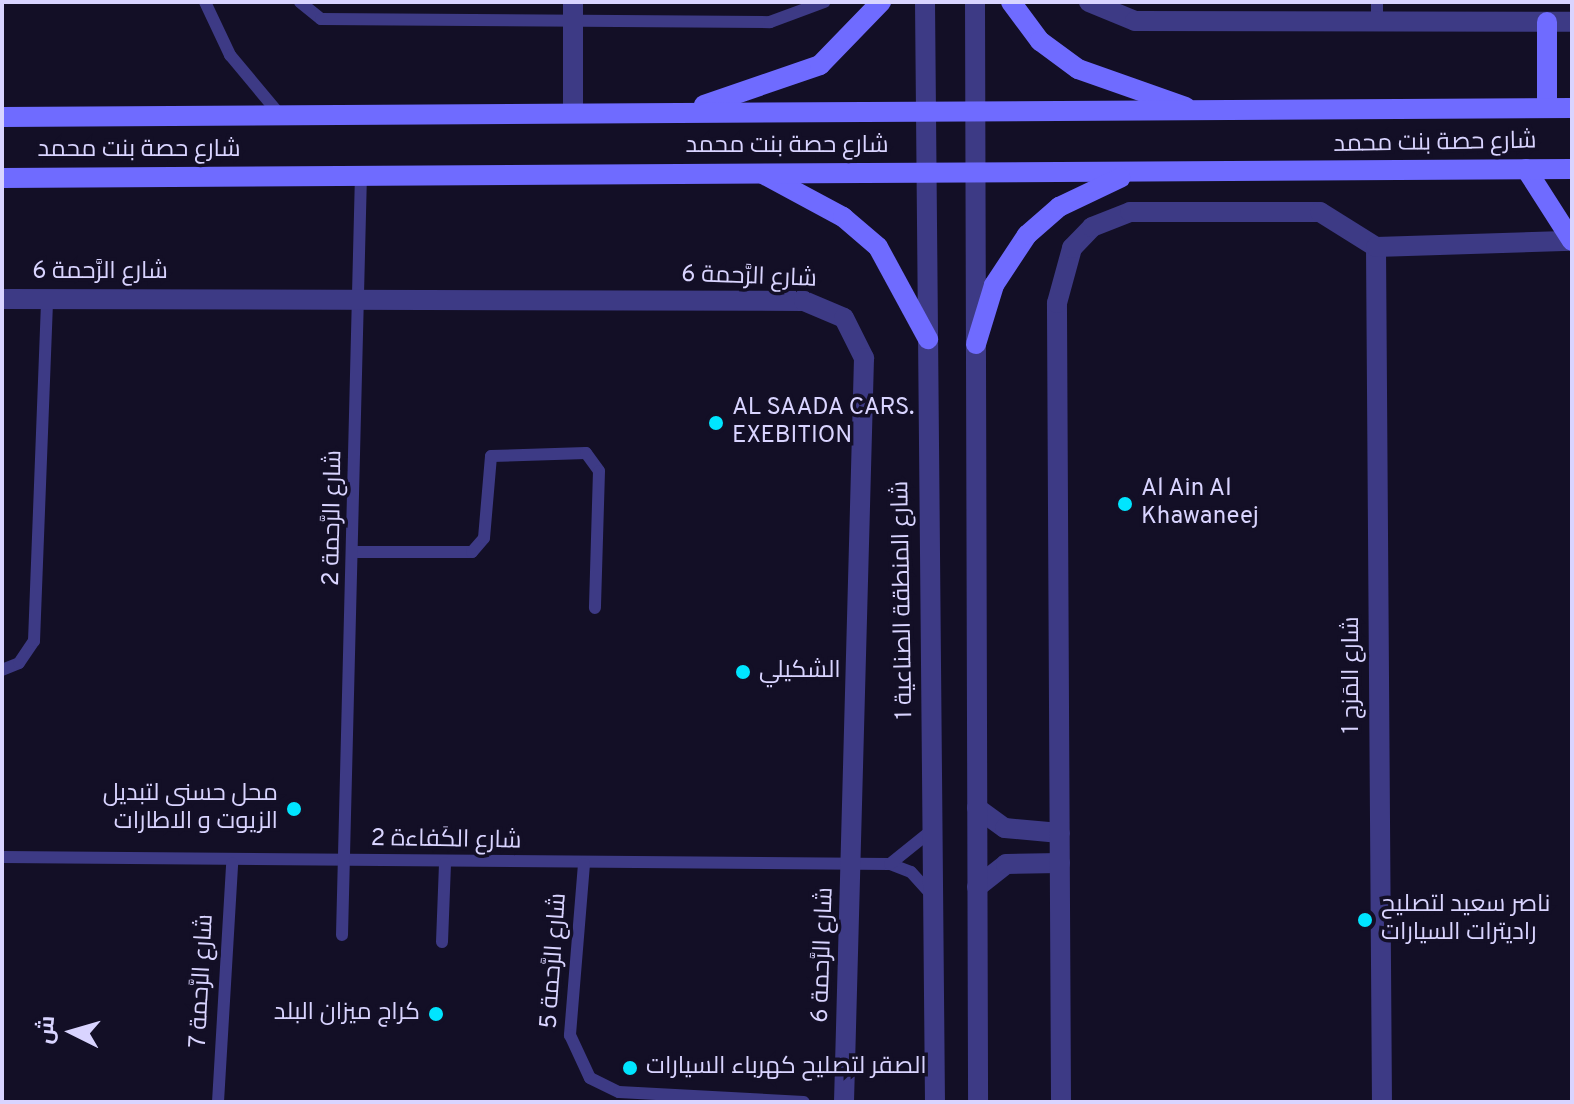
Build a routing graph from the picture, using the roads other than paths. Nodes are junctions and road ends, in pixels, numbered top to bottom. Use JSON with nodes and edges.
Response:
{"nodes":[{"id":1,"x":205,"y":2,"type":"edge"},
{"id":2,"x":300,"y":2,"type":"edge"},
{"id":3,"x":824,"y":2,"type":"edge"},
{"id":4,"x":881,"y":2,"type":"edge"},
{"id":5,"x":925,"y":2,"type":"edge"},
{"id":6,"x":975,"y":2,"type":"edge"},
{"id":7,"x":1011,"y":2,"type":"edge"},
{"id":8,"x":1089,"y":2,"type":"edge"},
{"id":9,"x":573,"y":12,"type":"edge"},
{"id":10,"x":1377,"y":12,"type":"edge"},
{"id":11,"x":1547,"y":22,"type":"junction"},
{"id":12,"x":1572,"y":22,"type":"edge"},
{"id":13,"x":1547,"y":108,"type":"junction"},
{"id":14,"x":1572,"y":108,"type":"edge"},
{"id":15,"x":1198,"y":111,"type":"junction"},
{"id":16,"x":573,"y":112,"type":"junction"},
{"id":17,"x":676,"y":113,"type":"junction"},
{"id":18,"x":976,"y":114,"type":"junction"},
{"id":19,"x":280,"y":115,"type":"junction"},
{"id":20,"x":926,"y":115,"type":"junction"},
{"id":21,"x":2,"y":117,"type":"edge"},
{"id":22,"x":1526,"y":169,"type":"junction"},
{"id":23,"x":1572,"y":169,"type":"edge"},
{"id":24,"x":760,"y":172,"type":"junction"},
{"id":25,"x":926,"y":173,"type":"junction"},
{"id":26,"x":976,"y":173,"type":"junction"},
{"id":27,"x":1128,"y":175,"type":"junction"},
{"id":28,"x":361,"y":176,"type":"junction"},
{"id":29,"x":2,"y":178,"type":"edge"},
{"id":30,"x":1572,"y":241,"type":"edge"},
{"id":31,"x":1376,"y":247,"type":"junction"},
{"id":32,"x":2,"y":299,"type":"edge"},
{"id":33,"x":47,"y":299,"type":"junction"},
{"id":34,"x":359,"y":301,"type":"junction"},
{"id":35,"x":928,"y":339,"type":"junction"},
{"id":36,"x":976,"y":344,"type":"junction"},
{"id":37,"x":355,"y":552,"type":"junction"},
{"id":38,"x":595,"y":608,"type":"dead end"},
{"id":39,"x":2,"y":670,"type":"edge"},
{"id":40,"x":977,"y":808,"type":"junction"},
{"id":41,"x":932,"y":830,"type":"junction"},
{"id":42,"x":1060,"y":833,"type":"junction"},
{"id":43,"x":2,"y":857,"type":"edge"},
{"id":44,"x":348,"y":862,"type":"junction"},
{"id":45,"x":232,"y":863,"type":"junction"},
{"id":46,"x":445,"y":863,"type":"junction"},
{"id":47,"x":1060,"y":863,"type":"junction"},
{"id":48,"x":584,"y":864,"type":"junction"},
{"id":49,"x":890,"y":864,"type":"junction"},
{"id":50,"x":853,"y":865,"type":"junction"},
{"id":51,"x":977,"y":887,"type":"junction"},
{"id":52,"x":933,"y":898,"type":"junction"},
{"id":53,"x":342,"y":935,"type":"dead end"},
{"id":54,"x":442,"y":942,"type":"dead end"},
{"id":55,"x":218,"y":1102,"type":"edge"},
{"id":56,"x":804,"y":1102,"type":"edge"},
{"id":57,"x":844,"y":1102,"type":"edge"},
{"id":58,"x":935,"y":1102,"type":"edge"},
{"id":59,"x":978,"y":1102,"type":"edge"},
{"id":60,"x":1061,"y":1102,"type":"edge"},
{"id":61,"x":1382,"y":1102,"type":"edge"}],
"edges":[{"from":1,"to":19,"type":"lane"},
{"from":2,"to":9,"type":"lane"},
{"from":3,"to":9,"type":"lane"},
{"from":4,"to":17,"type":"main road"},
{"from":5,"to":20,"type":"street","name":"شارع المنطقة الصناعية 1"},
{"from":6,"to":18,"type":"street"},
{"from":7,"to":15,"type":"main road"},
{"from":8,"to":10,"type":"street"},
{"from":9,"to":16,"type":"street"},
{"from":10,"to":11,"type":"street"},
{"from":11,"to":12,"type":"street"},
{"from":11,"to":13,"type":"main road"},
{"from":13,"to":14,"type":"main road","name":"شارع حصة بنت محمد"},
{"from":13,"to":15,"type":"main road","name":"شارع حصة بنت محمد"},
{"from":15,"to":18,"type":"main road","name":"شارع حصة بنت محمد"},
{"from":16,"to":17,"type":"main road","name":"شارع حصة بنت محمد"},
{"from":16,"to":19,"type":"main road","name":"شارع حصة بنت محمد"},
{"from":17,"to":20,"type":"main road","name":"شارع حصة بنت محمد"},
{"from":18,"to":20,"type":"main road","name":"شارع حصة بنت محمد"},
{"from":18,"to":26,"type":"street"},
{"from":19,"to":21,"type":"main road","name":"شارع حصة بنت محمد"},
{"from":20,"to":25,"type":"street","name":"شارع المنطقة الصناعية 1"},
{"from":22,"to":23,"type":"main road","name":"شارع حصة بنت محمد"},
{"from":22,"to":27,"type":"main road","name":"شارع حصة بنت محمد"},
{"from":22,"to":30,"type":"main road"},
{"from":24,"to":25,"type":"main road","name":"شارع حصة بنت محمد"},
{"from":24,"to":28,"type":"main road","name":"شارع حصة بنت محمد"},
{"from":24,"to":35,"type":"main road"},
{"from":25,"to":26,"type":"main road","name":"شارع حصة بنت محمد"},
{"from":25,"to":35,"type":"street","name":"شارع المنطقة الصناعية 1"},
{"from":26,"to":27,"type":"main road","name":"شارع حصة بنت محمد"},
{"from":26,"to":36,"type":"street"},
{"from":27,"to":36,"type":"main road"},
{"from":28,"to":29,"type":"main road","name":"شارع حصة بنت محمد"},
{"from":28,"to":34,"type":"lane","name":"شارع الرَّحمة 2"},
{"from":30,"to":31,"type":"street"},
{"from":31,"to":42,"type":"street"},
{"from":31,"to":61,"type":"street","name":"شارع المَزج 1"},
{"from":32,"to":33,"type":"street","name":"شارع الرَّحمة 6"},
{"from":33,"to":34,"type":"street","name":"شارع الرَّحمة 6"},
{"from":33,"to":39,"type":"lane"},
{"from":34,"to":37,"type":"lane","name":"شارع الرَّحمة 2"},
{"from":34,"to":50,"type":"street","name":"شارع الرَّحمة 6"},
{"from":35,"to":41,"type":"street","name":"شارع المنطقة الصناعية 1"},
{"from":36,"to":40,"type":"street"},
{"from":37,"to":38,"type":"lane"},
{"from":37,"to":44,"type":"lane","name":"شارع الرَّحمة 2"},
{"from":40,"to":42,"type":"street"},
{"from":40,"to":51,"type":"street"},
{"from":41,"to":49,"type":"lane"},
{"from":41,"to":52,"type":"street","name":"شارع المنطقة الصناعية 1"},
{"from":42,"to":47,"type":"street"},
{"from":43,"to":45,"type":"lane","name":"شارع الكَفاءة 2"},
{"from":44,"to":45,"type":"lane","name":"شارع الكَفاءة 2"},
{"from":44,"to":46,"type":"lane","name":"شارع الكَفاءة 2"},
{"from":44,"to":53,"type":"lane","name":"شارع الرَّحمة 2"},
{"from":45,"to":55,"type":"lane","name":"شارع الرَّحمة 7"},
{"from":46,"to":48,"type":"lane","name":"شارع الكَفاءة 2"},
{"from":46,"to":54,"type":"lane"},
{"from":47,"to":51,"type":"street"},
{"from":47,"to":60,"type":"street"},
{"from":48,"to":50,"type":"lane","name":"شارع الكَفاءة 2"},
{"from":48,"to":56,"type":"lane","name":"شارع الرَّحمة 5"},
{"from":49,"to":50,"type":"lane","name":"شارع الكَفاءة 2"},
{"from":49,"to":52,"type":"lane"},
{"from":50,"to":57,"type":"street","name":"شارع الرَّحمة 6"},
{"from":51,"to":59,"type":"street"},
{"from":52,"to":58,"type":"street","name":"شارع المنطقة الصناعية 1"}]}
